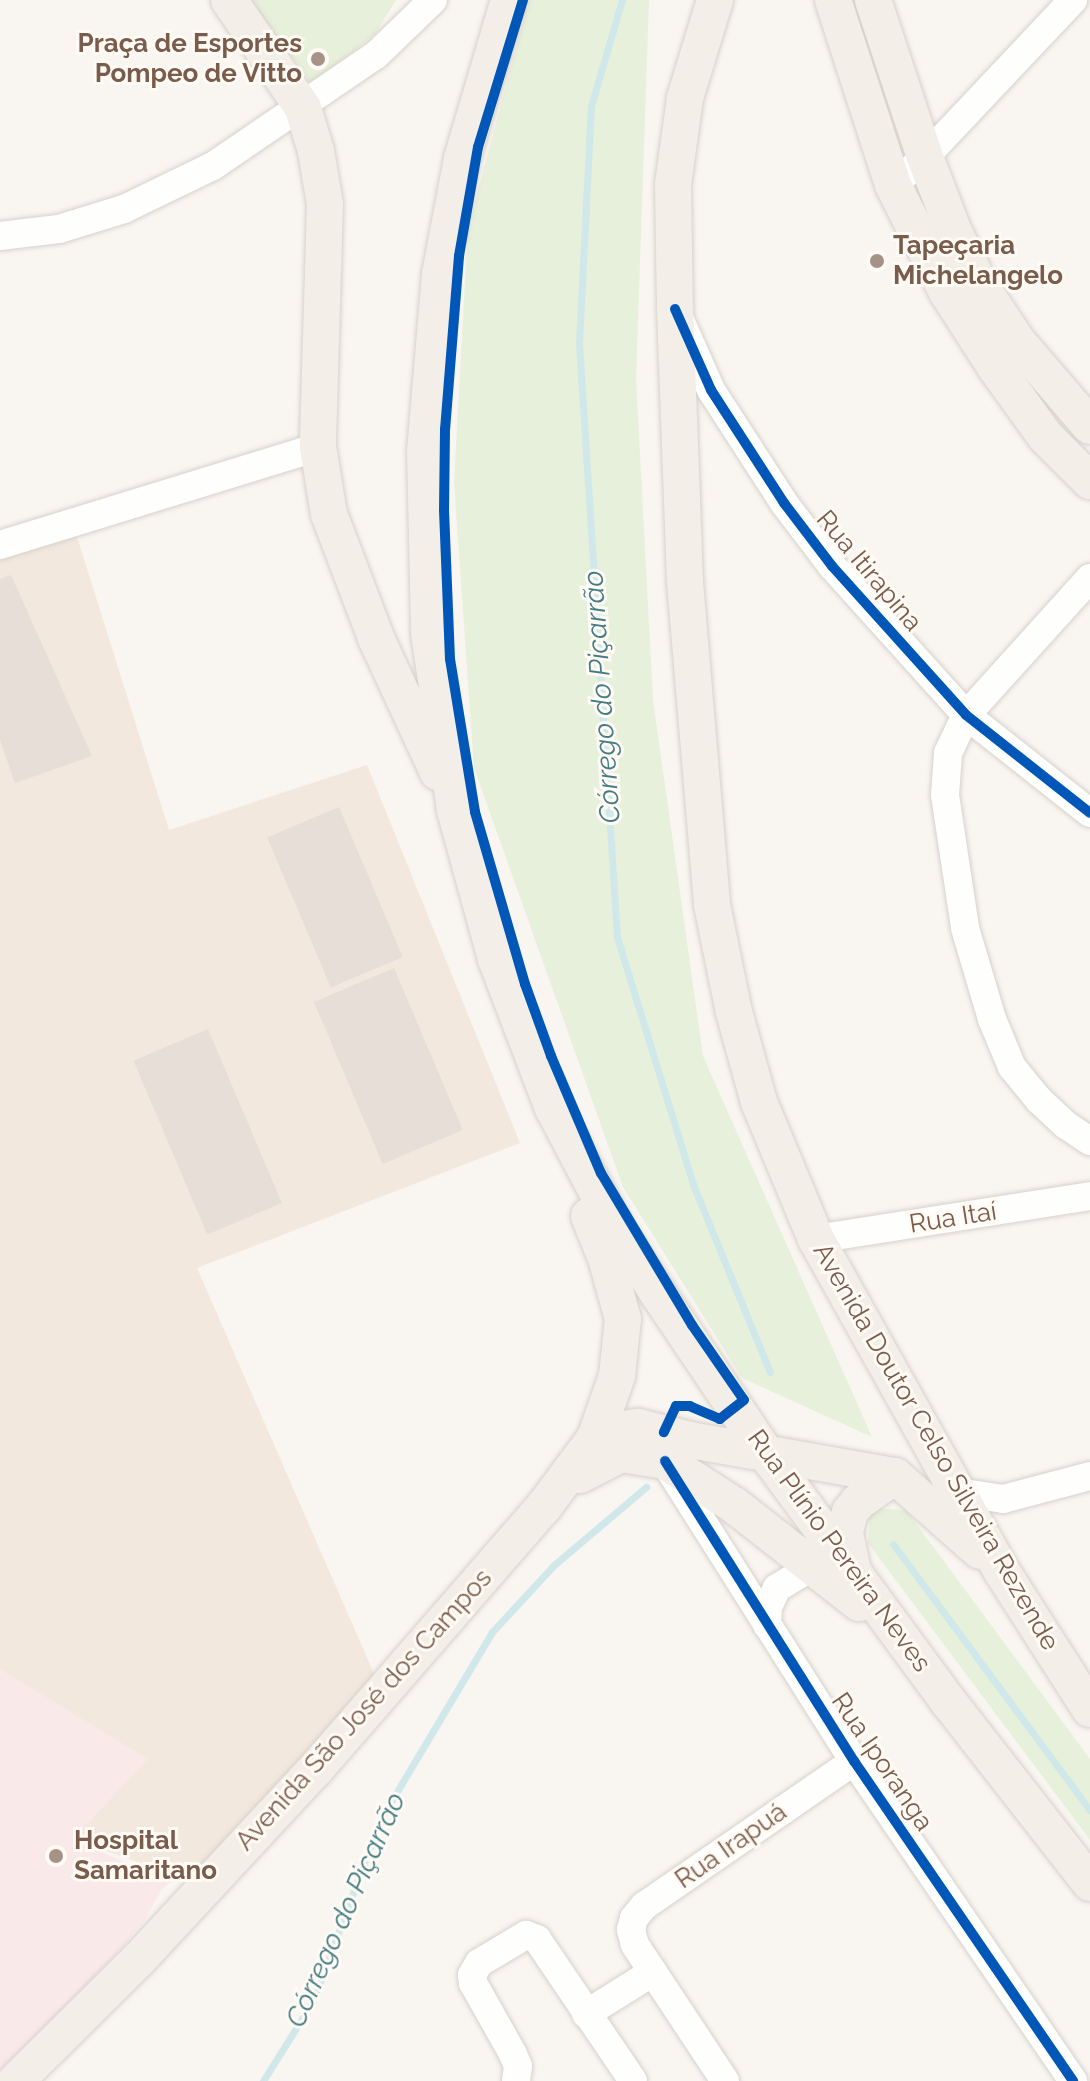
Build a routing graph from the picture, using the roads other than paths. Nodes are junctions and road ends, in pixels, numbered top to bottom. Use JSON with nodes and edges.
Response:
{"nodes":[{"id":1,"x":229,"y":0,"type":"edge"},
{"id":2,"x":433,"y":0,"type":"edge"},
{"id":3,"x":509,"y":0,"type":"edge"},
{"id":4,"x":715,"y":0,"type":"edge"},
{"id":5,"x":833,"y":0,"type":"edge"},
{"id":6,"x":873,"y":0,"type":"edge"},
{"id":7,"x":1073,"y":0,"type":"edge"},
{"id":8,"x":303,"y":108,"type":"junction"},
{"id":9,"x":925,"y":157,"type":"junction"},
{"id":10,"x":893,"y":185,"type":"junction"},
{"id":11,"x":0,"y":236,"type":"edge"},
{"id":12,"x":675,"y":309,"type":"junction"},
{"id":13,"x":1090,"y":426,"type":"edge"},
{"id":14,"x":318,"y":447,"type":"junction"},
{"id":15,"x":1090,"y":481,"type":"edge"},
{"id":16,"x":0,"y":545,"type":"edge"},
{"id":17,"x":1090,"y":578,"type":"edge"},
{"id":18,"x":966,"y":715,"type":"junction"},
{"id":19,"x":455,"y":810,"type":"junction"},
{"id":20,"x":1090,"y":813,"type":"edge"},
{"id":21,"x":553,"y":1108,"type":"junction"},
{"id":22,"x":1090,"y":1141,"type":"edge"},
{"id":23,"x":1090,"y":1196,"type":"edge"},
{"id":24,"x":816,"y":1239,"type":"junction"},
{"id":25,"x":595,"y":1438,"type":"junction"},
{"id":26,"x":765,"y":1452,"type":"junction"},
{"id":27,"x":665,"y":1461,"type":"junction"},
{"id":28,"x":895,"y":1476,"type":"junction"},
{"id":29,"x":1090,"y":1476,"type":"edge"},
{"id":30,"x":958,"y":1492,"type":"junction"},
{"id":31,"x":1003,"y":1499,"type":"junction"},
{"id":32,"x":543,"y":1508,"type":"junction"},
{"id":33,"x":994,"y":1556,"type":"junction"},
{"id":34,"x":813,"y":1566,"type":"junction"},
{"id":35,"x":854,"y":1573,"type":"junction"},
{"id":36,"x":767,"y":1625,"type":"junction"},
{"id":37,"x":927,"y":1672,"type":"junction"},
{"id":38,"x":1090,"y":1709,"type":"edge"},
{"id":39,"x":854,"y":1761,"type":"junction"},
{"id":40,"x":1090,"y":1883,"type":"edge"},
{"id":41,"x":653,"y":1972,"type":"junction"},
{"id":42,"x":586,"y":2014,"type":"junction"},
{"id":43,"x":16,"y":2081,"type":"edge"},
{"id":44,"x":516,"y":2081,"type":"edge"},
{"id":45,"x":633,"y":2081,"type":"edge"},
{"id":46,"x":725,"y":2081,"type":"edge"},
{"id":47,"x":1073,"y":2081,"type":"edge"}],
"edges":[{"from":1,"to":8,"type":"main road"},
{"from":2,"to":8,"type":"street"},
{"from":3,"to":19,"type":"main road","name":"Rua Plínio Pereira Neves"},
{"from":4,"to":12,"type":"main road","name":"Avenida Doutor Celso Silveira Rezende"},
{"from":5,"to":10,"type":"main road"},
{"from":6,"to":9,"type":"main road"},
{"from":7,"to":9,"type":"street"},
{"from":8,"to":11,"type":"street"},
{"from":8,"to":14,"type":"main road"},
{"from":9,"to":10,"type":"street"},
{"from":9,"to":13,"type":"main road"},
{"from":10,"to":15,"type":"main road"},
{"from":12,"to":18,"type":"street","name":"Rua Itirapina"},
{"from":12,"to":24,"type":"main road","name":"Avenida Doutor Celso Silveira Rezende"},
{"from":14,"to":16,"type":"street"},
{"from":14,"to":19,"type":"main road"},
{"from":17,"to":18,"type":"street"},
{"from":18,"to":20,"type":"street","name":"Rua Itirapina"},
{"from":18,"to":22,"type":"street"},
{"from":19,"to":21,"type":"main road","name":"Rua Plínio Pereira Neves"},
{"from":21,"to":25,"type":"main road","name":"Avenida São José dos Campos"},
{"from":21,"to":26,"type":"main road","name":"Rua Plínio Pereira Neves"},
{"from":23,"to":24,"type":"street","name":"Rua Itaí"},
{"from":24,"to":30,"type":"main road","name":"Avenida Doutor Celso Silveira Rezende"},
{"from":25,"to":26,"type":"main road"},
{"from":25,"to":32,"type":"main road","name":"Avenida São José dos Campos"},
{"from":26,"to":28,"type":"main road"},
{"from":26,"to":35,"type":"main road","name":"Rua Plínio Pereira Neves"},
{"from":27,"to":32,"type":"main road","name":"Avenida São José dos Campos"},
{"from":27,"to":34,"type":"main road","name":"Avenida São José dos Campos"},
{"from":27,"to":36,"type":"street","name":"Rua Iporanga"},
{"from":28,"to":33,"type":"main road"},
{"from":28,"to":35,"type":"main road"},
{"from":29,"to":31,"type":"street"},
{"from":30,"to":31,"type":"street"},
{"from":30,"to":33,"type":"main road","name":"Avenida Doutor Celso Silveira Rezende"},
{"from":31,"to":33,"type":"street"},
{"from":32,"to":43,"type":"main road","name":"Avenida São José dos Campos"},
{"from":33,"to":38,"type":"main road","name":"Avenida Doutor Celso Silveira Rezende"},
{"from":34,"to":36,"type":"street"},
{"from":34,"to":37,"type":"main road","name":"Avenida São José dos Campos"},
{"from":35,"to":37,"type":"main road","name":"Rua Plínio Pereira Neves"},
{"from":36,"to":39,"type":"street","name":"Rua Iporanga"},
{"from":37,"to":40,"type":"main road","name":"Rua Plínio Pereira Neves"},
{"from":39,"to":41,"type":"street","name":"Rua Irapuá"},
{"from":39,"to":47,"type":"street","name":"Rua Iporanga"},
{"from":41,"to":42,"type":"street"},
{"from":41,"to":46,"type":"street"},
{"from":42,"to":44,"type":"street"},
{"from":42,"to":45,"type":"street"}]}
